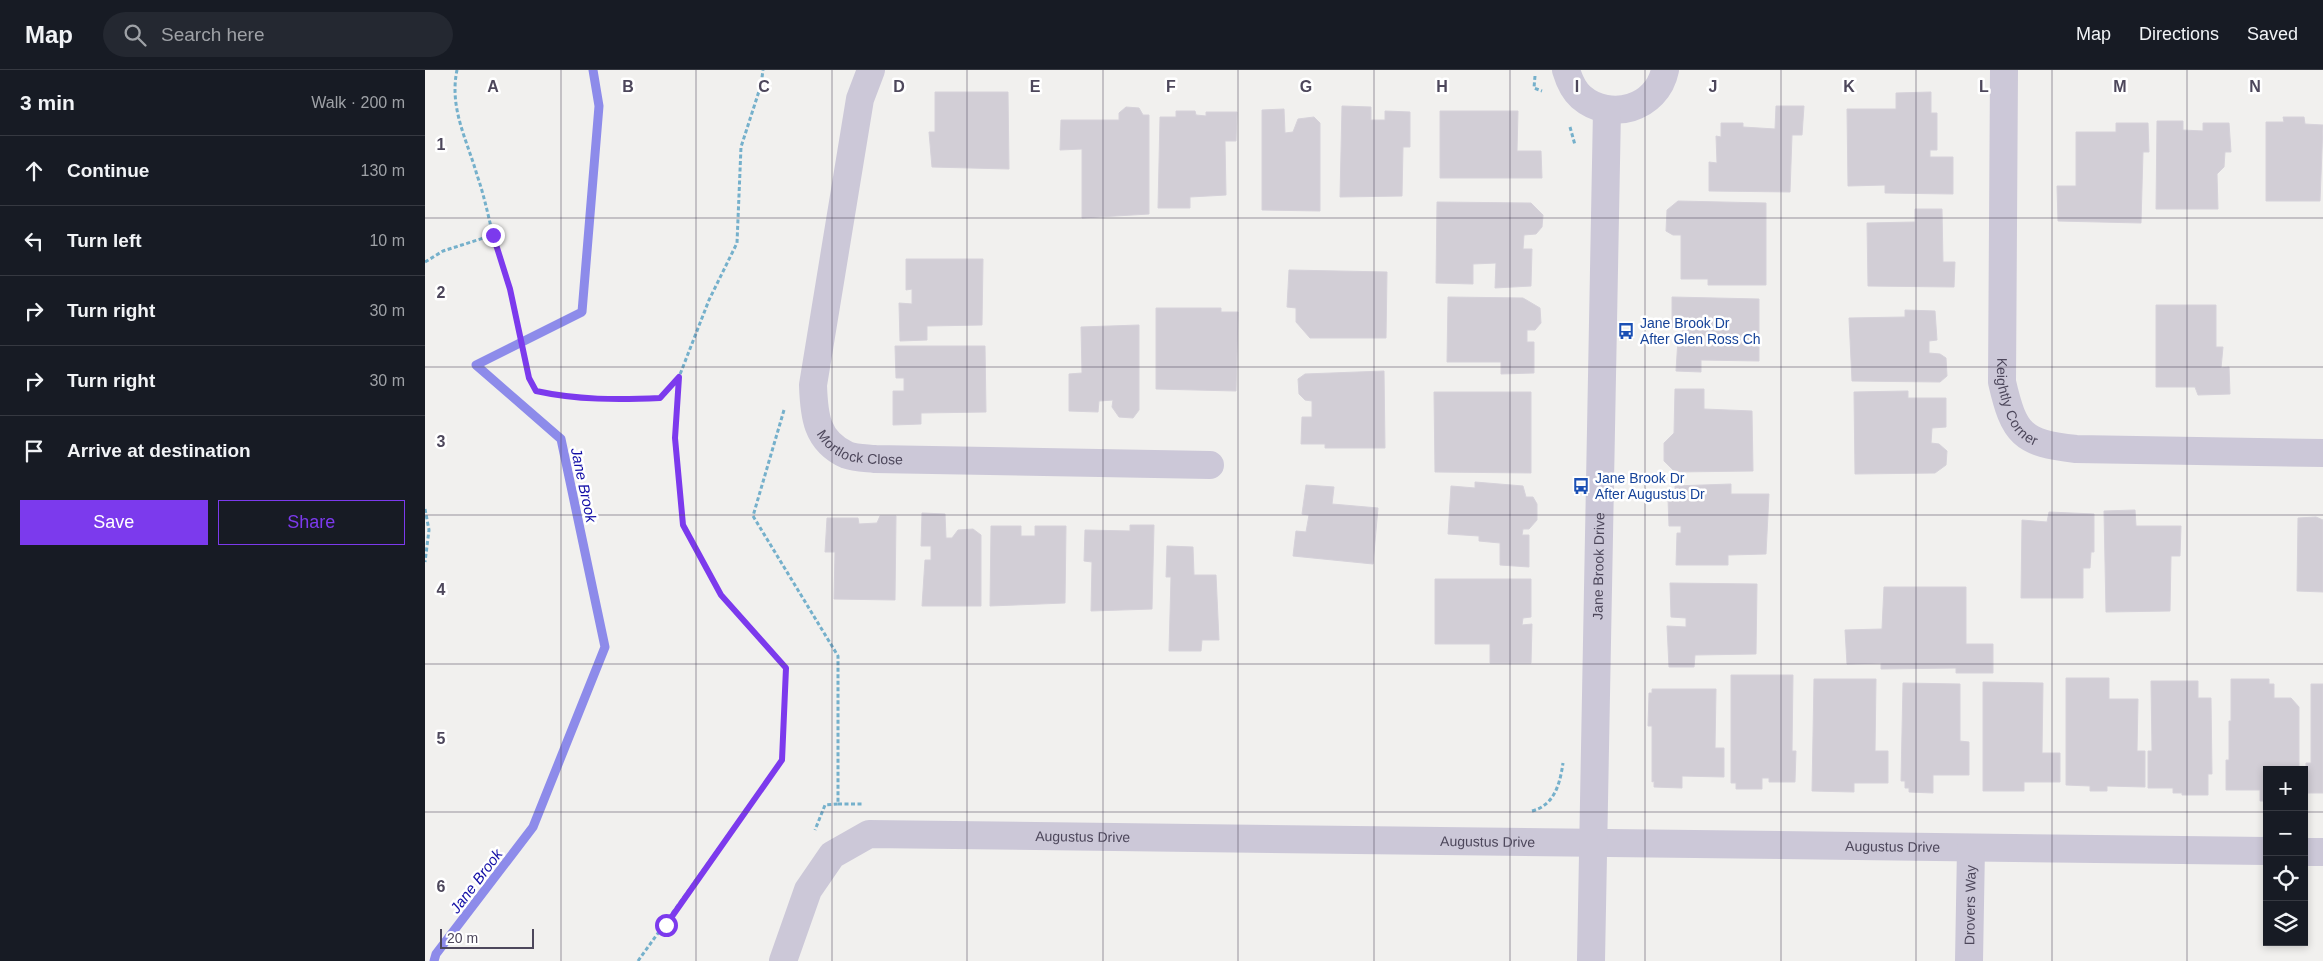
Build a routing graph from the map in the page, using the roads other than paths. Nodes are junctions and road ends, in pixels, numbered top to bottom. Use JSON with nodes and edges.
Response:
{"nodes":[{"id":1,"x":871,"y":70,"type":"edge"},
{"id":2,"x":1566,"y":70,"type":"edge"},
{"id":3,"x":1665,"y":70,"type":"edge"},
{"id":4,"x":2004,"y":70,"type":"edge"},
{"id":5,"x":1607,"y":110,"type":"junction"},
{"id":6,"x":2323,"y":453,"type":"edge"},
{"id":7,"x":1210,"y":465,"type":"dead end"},
{"id":8,"x":1593,"y":842,"type":"junction"},
{"id":9,"x":1971,"y":848,"type":"junction"},
{"id":10,"x":2263,"y":851,"type":"edge"},
{"id":11,"x":2308,"y":852,"type":"edge"},
{"id":12,"x":2323,"y":852,"type":"edge"},
{"id":13,"x":783,"y":961,"type":"edge"},
{"id":14,"x":1591,"y":961,"type":"edge"},
{"id":15,"x":1969,"y":961,"type":"edge"}],
"edges":[{"from":1,"to":7,"type":"street","name":"Mortlock Close"},
{"from":2,"to":5,"type":"street"},
{"from":3,"to":5,"type":"street"},
{"from":4,"to":6,"type":"street","name":"Keightly Corner"},
{"from":5,"to":8,"type":"street","name":"Jane Brook Drive"},
{"from":8,"to":9,"type":"street","name":"Augustus Drive"},
{"from":8,"to":13,"type":"street","name":"Augustus Drive"},
{"from":8,"to":14,"type":"street","name":"Jane Brook Drive"},
{"from":9,"to":10,"type":"street","name":"Augustus Drive"},
{"from":9,"to":15,"type":"street","name":"Drovers Way"},
{"from":11,"to":12,"type":"street"}]}
